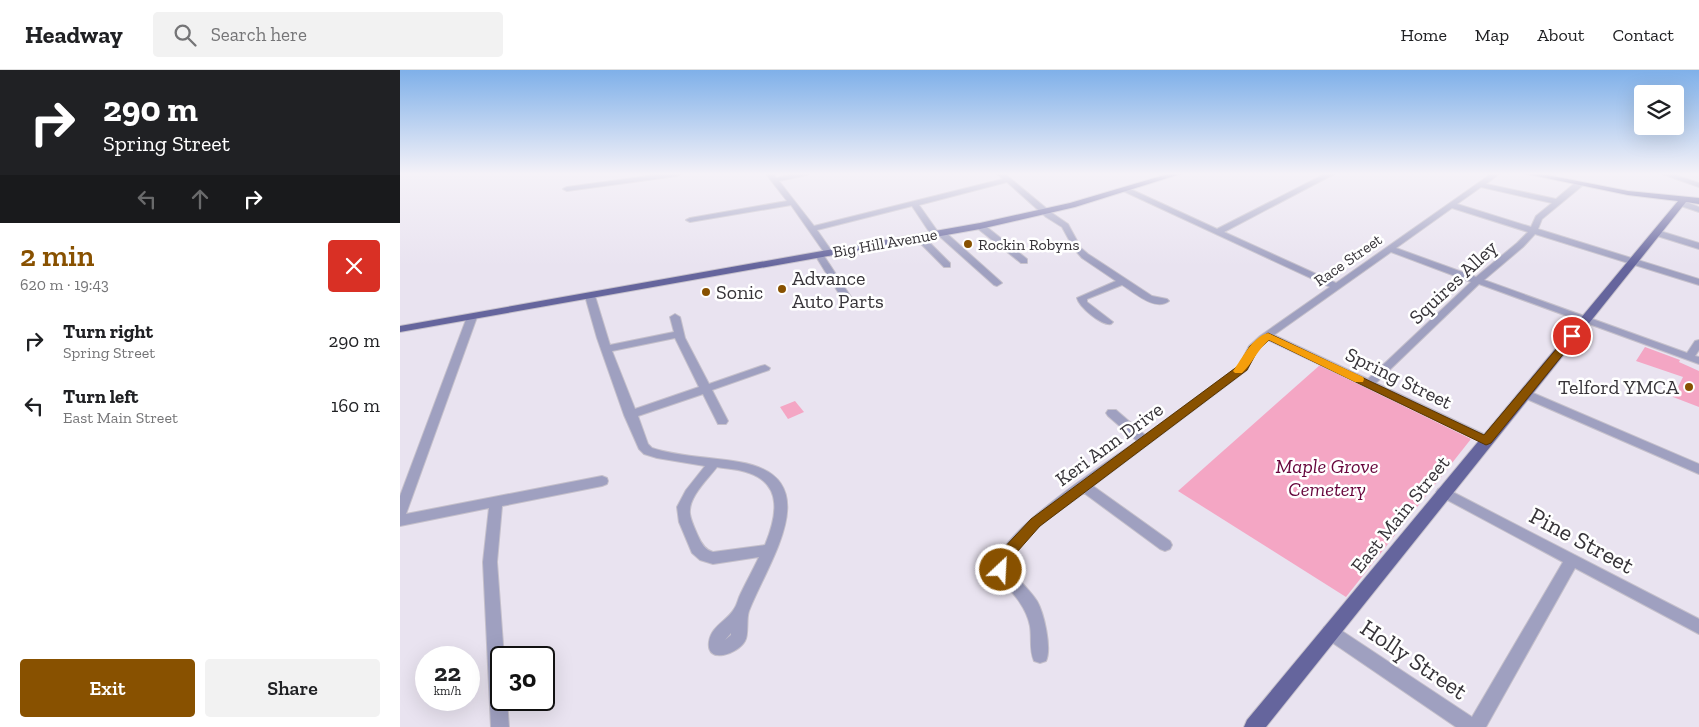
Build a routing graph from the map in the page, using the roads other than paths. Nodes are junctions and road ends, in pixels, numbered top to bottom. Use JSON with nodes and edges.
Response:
{"nodes":[{"id":1,"x":778,"y":205,"type":"edge"},
{"id":2,"x":795,"y":205,"type":"edge"},
{"id":3,"x":908,"y":205,"type":"edge"},
{"id":4,"x":915,"y":205,"type":"edge"},
{"id":5,"x":1038,"y":205,"type":"edge"},
{"id":6,"x":1073,"y":205,"type":"edge"},
{"id":7,"x":1157,"y":205,"type":"edge"},
{"id":8,"x":1271,"y":205,"type":"edge"},
{"id":9,"x":1451,"y":205,"type":"joint"},
{"id":10,"x":1555,"y":205,"type":"edge"},
{"id":11,"x":1680,"y":205,"type":"edge"},
{"id":12,"x":1688,"y":205,"type":"edge"},
{"id":13,"x":1699,"y":210,"type":"edge"},
{"id":14,"x":1047,"y":212,"type":"junction"},
{"id":15,"x":690,"y":220,"type":"dead end"},
{"id":16,"x":980,"y":226,"type":"junction"},
{"id":17,"x":813,"y":229,"type":"junction"},
{"id":18,"x":1533,"y":230,"type":"junction"},
{"id":19,"x":1218,"y":232,"type":"junction"},
{"id":20,"x":1657,"y":233,"type":"junction"},
{"id":21,"x":938,"y":234,"type":"junction"},
{"id":22,"x":919,"y":237,"type":"junction"},
{"id":23,"x":1699,"y":246,"type":"edge"},
{"id":24,"x":1390,"y":249,"type":"junction"},
{"id":25,"x":829,"y":253,"type":"junction"},
{"id":26,"x":819,"y":255,"type":"junction"},
{"id":27,"x":1024,"y":261,"type":"dead end"},
{"id":28,"x":1633,"y":262,"type":"junction"},
{"id":29,"x":947,"y":265,"type":"dead end"},
{"id":30,"x":1123,"y":281,"type":"junction"},
{"id":31,"x":1476,"y":281,"type":"junction"},
{"id":32,"x":1699,"y":282,"type":"edge"},
{"id":33,"x":997,"y":283,"type":"dead end"},
{"id":34,"x":1337,"y":286,"type":"junction"},
{"id":35,"x":590,"y":296,"type":"junction"},
{"id":36,"x":848,"y":300,"type":"dead end"},
{"id":37,"x":1164,"y":301,"type":"dead end"},
{"id":38,"x":472,"y":317,"type":"junction"},
{"id":39,"x":675,"y":317,"type":"dead end"},
{"id":40,"x":1584,"y":320,"type":"junction"},
{"id":41,"x":1108,"y":322,"type":"dead end"},
{"id":42,"x":400,"y":329,"type":"edge"},
{"id":43,"x":679,"y":334,"type":"junction"},
{"id":44,"x":1268,"y":336,"type":"junction"},
{"id":45,"x":1699,"y":343,"type":"edge"},
{"id":46,"x":606,"y":349,"type":"junction"},
{"id":47,"x":1694,"y":359,"type":"edge"},
{"id":48,"x":765,"y":368,"type":"dead end"},
{"id":49,"x":1368,"y":384,"type":"junction"},
{"id":50,"x":706,"y":389,"type":"junction"},
{"id":51,"x":1526,"y":394,"type":"junction"},
{"id":52,"x":1112,"y":413,"type":"dead end"},
{"id":53,"x":630,"y":415,"type":"junction"},
{"id":54,"x":722,"y":421,"type":"dead end"},
{"id":55,"x":1486,"y":440,"type":"junction"},
{"id":56,"x":1145,"y":441,"type":"junction"},
{"id":57,"x":714,"y":463,"type":"junction"},
{"id":58,"x":1699,"y":468,"type":"edge"},
{"id":59,"x":602,"y":482,"type":"dead end"},
{"id":60,"x":1083,"y":486,"type":"junction"},
{"id":61,"x":1443,"y":492,"type":"junction"},
{"id":62,"x":496,"y":503,"type":"junction"},
{"id":63,"x":400,"y":514,"type":"edge"},
{"id":64,"x":400,"y":521,"type":"edge"},
{"id":65,"x":1165,"y":545,"type":"dead end"},
{"id":66,"x":769,"y":550,"type":"junction"},
{"id":67,"x":1572,"y":560,"type":"junction"},
{"id":68,"x":740,"y":614,"type":"dead end"},
{"id":69,"x":1699,"y":627,"type":"edge"},
{"id":70,"x":1330,"y":632,"type":"junction"},
{"id":71,"x":1040,"y":656,"type":"dead end"},
{"id":72,"x":500,"y":727,"type":"edge"},
{"id":73,"x":1254,"y":727,"type":"edge"},
{"id":74,"x":1471,"y":727,"type":"edge"},
{"id":75,"x":1476,"y":727,"type":"edge"}],
"edges":[{"from":1,"to":15,"type":"street"},
{"from":2,"to":17,"type":"street"},
{"from":3,"to":17,"type":"street"},
{"from":4,"to":21,"type":"street"},
{"from":5,"to":14,"type":"street"},
{"from":6,"to":14,"type":"main road","name":"Big Hill Avenue"},
{"from":7,"to":19,"type":"street"},
{"from":8,"to":19,"type":"street"},
{"from":9,"to":18,"type":"street"},
{"from":9,"to":24,"type":"street","name":"Race Street"},
{"from":10,"to":18,"type":"street","name":"Squires Alley"},
{"from":11,"to":20,"type":"main road","name":"East Main Street"},
{"from":12,"to":13,"type":"street"},
{"from":14,"to":16,"type":"main road","name":"Big Hill Avenue"},
{"from":14,"to":30,"type":"street"},
{"from":16,"to":21,"type":"main road","name":"Big Hill Avenue"},
{"from":16,"to":27,"type":"street"},
{"from":17,"to":25,"type":"street"},
{"from":18,"to":28,"type":"street"},
{"from":18,"to":31,"type":"street","name":"Squires Alley"},
{"from":19,"to":34,"type":"street"},
{"from":20,"to":23,"type":"street"},
{"from":20,"to":28,"type":"main road","name":"East Main Street"},
{"from":21,"to":22,"type":"main road","name":"Big Hill Avenue"},
{"from":21,"to":33,"type":"street"},
{"from":22,"to":25,"type":"main road","name":"Big Hill Avenue"},
{"from":22,"to":29,"type":"street"},
{"from":24,"to":31,"type":"street"},
{"from":24,"to":34,"type":"street","name":"Race Street"},
{"from":25,"to":26,"type":"main road","name":"Big Hill Avenue"},
{"from":26,"to":35,"type":"main road","name":"Big Hill Avenue"},
{"from":26,"to":36,"type":"street"},
{"from":28,"to":32,"type":"street"},
{"from":28,"to":40,"type":"main road","name":"East Main Street"},
{"from":30,"to":37,"type":"street"},
{"from":30,"to":41,"type":"street"},
{"from":31,"to":40,"type":"street"},
{"from":31,"to":49,"type":"street","name":"Squires Alley"},
{"from":34,"to":44,"type":"street","name":"Race Street"},
{"from":35,"to":38,"type":"main road","name":"Big Hill Avenue"},
{"from":35,"to":46,"type":"street"},
{"from":38,"to":42,"type":"main road","name":"Big Hill Avenue"},
{"from":38,"to":63,"type":"street"},
{"from":39,"to":43,"type":"street"},
{"from":40,"to":47,"type":"street"},
{"from":40,"to":51,"type":"main road","name":"East Main Street"},
{"from":43,"to":46,"type":"street"},
{"from":43,"to":50,"type":"street"},
{"from":44,"to":49,"type":"street","name":"Spring Street"},
{"from":44,"to":56,"type":"street","name":"Keri Ann Drive"},
{"from":45,"to":47,"type":"street"},
{"from":46,"to":53,"type":"street"},
{"from":48,"to":50,"type":"street"},
{"from":49,"to":55,"type":"street","name":"Spring Street"},
{"from":50,"to":53,"type":"street"},
{"from":50,"to":54,"type":"street"},
{"from":51,"to":55,"type":"main road","name":"East Main Street"},
{"from":51,"to":58,"type":"street"},
{"from":52,"to":56,"type":"street"},
{"from":53,"to":57,"type":"street"},
{"from":55,"to":61,"type":"main road","name":"East Main Street"},
{"from":56,"to":60,"type":"street","name":"Keri Ann Drive"},
{"from":57,"to":66,"type":"street"},
{"from":57,"to":66,"type":"street"},
{"from":59,"to":62,"type":"street"},
{"from":60,"to":65,"type":"street"},
{"from":60,"to":71,"type":"street","name":"Keri Ann Drive"},
{"from":61,"to":67,"type":"street","name":"Pine Street"},
{"from":61,"to":70,"type":"main road","name":"East Main Street"},
{"from":62,"to":64,"type":"street"},
{"from":62,"to":72,"type":"street"},
{"from":66,"to":68,"type":"street"},
{"from":67,"to":69,"type":"street","name":"Pine Street"},
{"from":67,"to":75,"type":"street"},
{"from":70,"to":73,"type":"main road","name":"East Main Street"},
{"from":70,"to":74,"type":"street","name":"Holly Street"}]}
